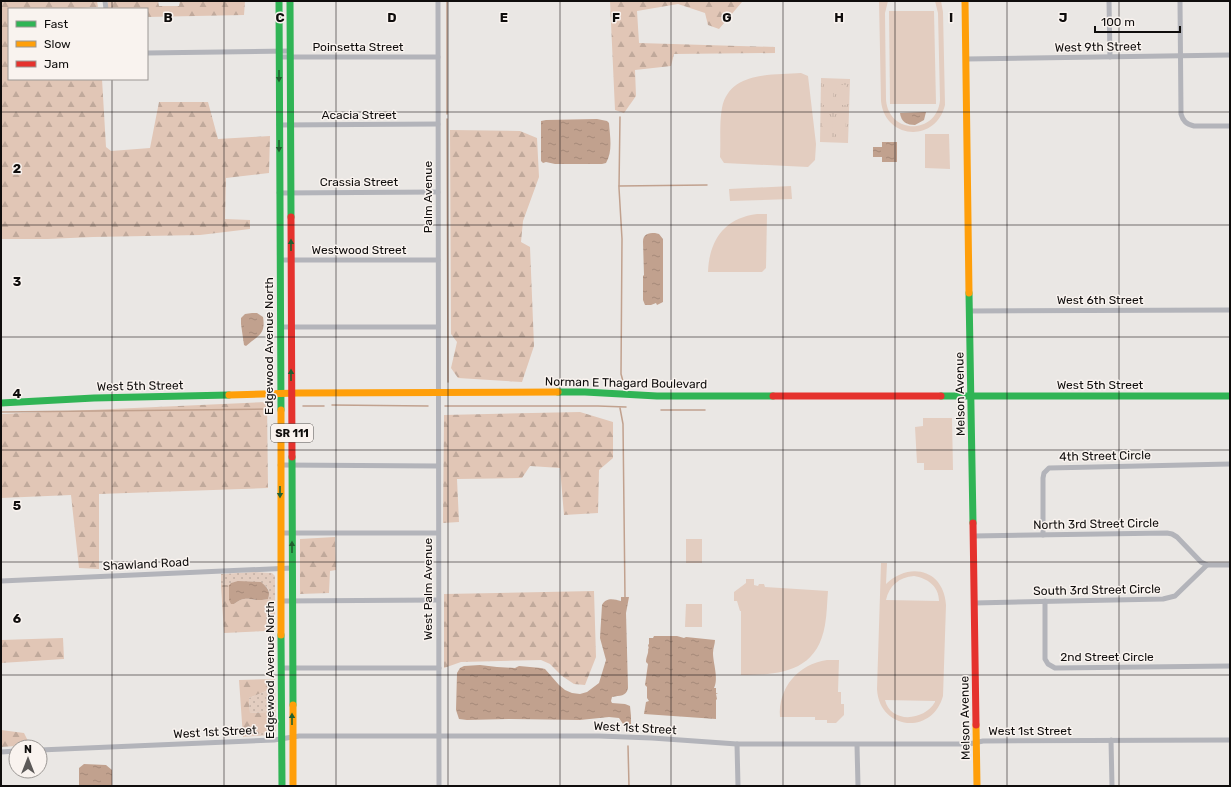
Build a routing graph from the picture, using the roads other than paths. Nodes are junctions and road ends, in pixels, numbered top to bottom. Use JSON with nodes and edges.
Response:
{"nodes":[{"id":1,"x":278,"y":1,"type":"edge"},
{"id":2,"x":290,"y":1,"type":"edge"},
{"id":3,"x":438,"y":1,"type":"edge"},
{"id":4,"x":965,"y":1,"type":"edge"},
{"id":5,"x":1109,"y":1,"type":"edge"},
{"id":6,"x":1180,"y":1,"type":"edge"},
{"id":7,"x":148,"y":53,"type":"edge"},
{"id":8,"x":279,"y":54,"type":"junction"},
{"id":9,"x":290,"y":54,"type":"junction"},
{"id":10,"x":1230,"y":55,"type":"edge"},
{"id":11,"x":438,"y":56,"type":"junction"},
{"id":12,"x":1180,"y":56,"type":"junction"},
{"id":13,"x":1110,"y":57,"type":"junction"},
{"id":14,"x":966,"y":59,"type":"junction"},
{"id":15,"x":438,"y":124,"type":"junction"},
{"id":16,"x":279,"y":125,"type":"junction"},
{"id":17,"x":290,"y":125,"type":"junction"},
{"id":18,"x":1230,"y":126,"type":"edge"},
{"id":19,"x":291,"y":192,"type":"junction"},
{"id":20,"x":438,"y":192,"type":"junction"},
{"id":21,"x":279,"y":193,"type":"junction"},
{"id":22,"x":280,"y":260,"type":"junction"},
{"id":23,"x":291,"y":260,"type":"junction"},
{"id":24,"x":438,"y":260,"type":"junction"},
{"id":25,"x":1230,"y":310,"type":"edge"},
{"id":26,"x":970,"y":311,"type":"junction"},
{"id":27,"x":280,"y":327,"type":"junction"},
{"id":28,"x":291,"y":327,"type":"junction"},
{"id":29,"x":438,"y":327,"type":"junction"},
{"id":30,"x":438,"y":392,"type":"junction"},
{"id":31,"x":291,"y":393,"type":"junction"},
{"id":32,"x":280,"y":394,"type":"junction"},
{"id":33,"x":971,"y":396,"type":"junction"},
{"id":34,"x":1230,"y":396,"type":"edge"},
{"id":35,"x":1,"y":403,"type":"edge"},
{"id":36,"x":1230,"y":464,"type":"edge"},
{"id":37,"x":280,"y":465,"type":"junction"},
{"id":38,"x":292,"y":465,"type":"junction"},
{"id":39,"x":438,"y":466,"type":"junction"},
{"id":40,"x":280,"y":533,"type":"junction"},
{"id":41,"x":292,"y":533,"type":"junction"},
{"id":42,"x":438,"y":533,"type":"junction"},
{"id":43,"x":1044,"y":535,"type":"junction"},
{"id":44,"x":973,"y":536,"type":"junction"},
{"id":45,"x":1207,"y":565,"type":"junction"},
{"id":46,"x":1230,"y":565,"type":"edge"},
{"id":47,"x":281,"y":568,"type":"junction"},
{"id":48,"x":292,"y":568,"type":"junction"},
{"id":49,"x":1,"y":581,"type":"edge"},
{"id":50,"x":292,"y":600,"type":"junction"},
{"id":51,"x":438,"y":600,"type":"junction"},
{"id":52,"x":281,"y":601,"type":"junction"},
{"id":53,"x":1045,"y":601,"type":"junction"},
{"id":54,"x":974,"y":603,"type":"junction"},
{"id":55,"x":1230,"y":666,"type":"edge"},
{"id":56,"x":281,"y":668,"type":"junction"},
{"id":57,"x":292,"y":668,"type":"junction"},
{"id":58,"x":439,"y":668,"type":"junction"},
{"id":59,"x":439,"y":735,"type":"junction"},
{"id":60,"x":292,"y":737,"type":"junction"},
{"id":61,"x":282,"y":739,"type":"junction"},
{"id":62,"x":1111,"y":740,"type":"junction"},
{"id":63,"x":1230,"y":740,"type":"edge"},
{"id":64,"x":976,"y":742,"type":"junction"},
{"id":65,"x":737,"y":744,"type":"junction"},
{"id":66,"x":857,"y":745,"type":"junction"},
{"id":67,"x":48,"y":750,"type":"edge"},
{"id":68,"x":282,"y":786,"type":"edge"},
{"id":69,"x":293,"y":786,"type":"edge"},
{"id":70,"x":439,"y":786,"type":"edge"},
{"id":71,"x":738,"y":786,"type":"edge"},
{"id":72,"x":858,"y":786,"type":"edge"},
{"id":73,"x":977,"y":786,"type":"edge"},
{"id":74,"x":1112,"y":786,"type":"edge"}],
"edges":[{"from":1,"to":8,"type":"street","name":"Edgewood Avenue North","number":"SR 111"},
{"from":2,"to":9,"type":"street","name":"Edgewood Avenue North","number":"SR 111"},
{"from":3,"to":11,"type":"street","name":"Palm Avenue"},
{"from":4,"to":14,"type":"street","name":"Melson Avenue"},
{"from":5,"to":13,"type":"street"},
{"from":6,"to":12,"type":"street"},
{"from":7,"to":8,"type":"street","name":"Poinsetta Street"},
{"from":8,"to":9,"type":"street","name":"Poinsetta Street"},
{"from":8,"to":16,"type":"street","name":"Edgewood Avenue North","number":"SR 111","one_way":true},
{"from":9,"to":11,"type":"street","name":"Poinsetta Street"},
{"from":9,"to":17,"type":"street","name":"Edgewood Avenue North","number":"SR 111"},
{"from":10,"to":12,"type":"street","name":"West 9th Street"},
{"from":11,"to":15,"type":"street","name":"Palm Avenue"},
{"from":12,"to":13,"type":"street","name":"West 9th Street"},
{"from":12,"to":18,"type":"street"},
{"from":13,"to":14,"type":"street","name":"West 9th Street"},
{"from":14,"to":26,"type":"street","name":"Melson Avenue"},
{"from":15,"to":17,"type":"street","name":"Acacia Street"},
{"from":15,"to":20,"type":"street","name":"Palm Avenue"},
{"from":16,"to":17,"type":"street","name":"Acacia Street"},
{"from":16,"to":21,"type":"street","name":"Edgewood Avenue North","number":"SR 111","one_way":true},
{"from":17,"to":19,"type":"street","name":"Edgewood Avenue North","number":"SR 111"},
{"from":19,"to":20,"type":"street","name":"Crassia Street"},
{"from":19,"to":21,"type":"street","name":"Crassia Street"},
{"from":23,"to":19,"type":"street","name":"Edgewood Avenue North","number":"SR 111","one_way":true},
{"from":20,"to":24,"type":"street","name":"Palm Avenue"},
{"from":21,"to":22,"type":"street","name":"Edgewood Avenue North","number":"SR 111"},
{"from":22,"to":23,"type":"street","name":"Westwood Street"},
{"from":22,"to":27,"type":"street","name":"Edgewood Avenue North","number":"SR 111"},
{"from":23,"to":24,"type":"street","name":"Westwood Street"},
{"from":23,"to":28,"type":"street","name":"Edgewood Avenue North","number":"SR 111"},
{"from":24,"to":29,"type":"street","name":"Palm Avenue"},
{"from":25,"to":26,"type":"street","name":"West 6th Street"},
{"from":26,"to":33,"type":"street","name":"Melson Avenue"},
{"from":27,"to":28,"type":"street"},
{"from":27,"to":32,"type":"street","name":"Edgewood Avenue North","number":"SR 111"},
{"from":28,"to":29,"type":"street"},
{"from":31,"to":28,"type":"street","name":"Edgewood Avenue North","number":"SR 111","one_way":true},
{"from":29,"to":30,"type":"street","name":"Palm Avenue"},
{"from":30,"to":31,"type":"street","name":"Norman E Thagard Boulevard"},
{"from":30,"to":33,"type":"street","name":"Norman E Thagard Boulevard"},
{"from":30,"to":39,"type":"street","name":"West Palm Avenue"},
{"from":31,"to":32,"type":"street","name":"Norman E Thagard Boulevard"},
{"from":31,"to":38,"type":"street","name":"Edgewood Avenue North","number":"SR 111"},
{"from":32,"to":35,"type":"street","name":"West 5th Street"},
{"from":32,"to":37,"type":"street","name":"Edgewood Avenue North","number":"SR 111"},
{"from":33,"to":34,"type":"street","name":"West 5th Street"},
{"from":33,"to":44,"type":"street","name":"Melson Avenue"},
{"from":36,"to":43,"type":"street","name":"4th Street Circle"},
{"from":37,"to":38,"type":"street"},
{"from":37,"to":40,"type":"street","name":"Edgewood Avenue North","number":"SR 111","one_way":true},
{"from":38,"to":39,"type":"street"},
{"from":38,"to":41,"type":"street","name":"Edgewood Avenue North","number":"SR 111"},
{"from":39,"to":42,"type":"street","name":"West Palm Avenue"},
{"from":40,"to":41,"type":"street"},
{"from":40,"to":47,"type":"street","name":"Edgewood Avenue North","number":"SR 111"},
{"from":41,"to":42,"type":"street"},
{"from":48,"to":41,"type":"street","name":"Edgewood Avenue North","number":"SR 111","one_way":true},
{"from":42,"to":51,"type":"street","name":"West Palm Avenue"},
{"from":43,"to":44,"type":"street","name":"North 3rd Street Circle"},
{"from":43,"to":45,"type":"street","name":"North 3rd Street Circle"},
{"from":44,"to":54,"type":"street","name":"Melson Avenue"},
{"from":45,"to":46,"type":"street"},
{"from":45,"to":53,"type":"street","name":"South 3rd Street Circle"},
{"from":47,"to":48,"type":"street","name":"Shawland Road"},
{"from":47,"to":49,"type":"street","name":"Shawland Road"},
{"from":47,"to":52,"type":"street","name":"Edgewood Avenue North","number":"SR 111"},
{"from":48,"to":50,"type":"street","name":"Edgewood Avenue North","number":"SR 111"},
{"from":50,"to":51,"type":"street"},
{"from":50,"to":52,"type":"street"},
{"from":50,"to":57,"type":"street","name":"Edgewood Avenue North","number":"SR 111"},
{"from":51,"to":58,"type":"street","name":"West Palm Avenue"},
{"from":52,"to":56,"type":"street","name":"Edgewood Avenue North","number":"SR 111"},
{"from":53,"to":54,"type":"street","name":"South 3rd Street Circle"},
{"from":53,"to":55,"type":"street","name":"2nd Street Circle"},
{"from":54,"to":64,"type":"street","name":"Melson Avenue"},
{"from":56,"to":57,"type":"street"},
{"from":56,"to":61,"type":"street","name":"Edgewood Avenue North","number":"SR 111"},
{"from":57,"to":58,"type":"street"},
{"from":60,"to":57,"type":"street","name":"Edgewood Avenue North","number":"SR 111","one_way":true},
{"from":58,"to":59,"type":"street","name":"West Palm Avenue"},
{"from":59,"to":60,"type":"street","name":"West 1st Street"},
{"from":59,"to":65,"type":"street","name":"West 1st Street"},
{"from":59,"to":70,"type":"street","name":"West Palm Avenue"},
{"from":60,"to":61,"type":"street","name":"West 1st Street"},
{"from":60,"to":69,"type":"street","name":"Edgewood Avenue North","number":"SR 111"},
{"from":61,"to":67,"type":"street","name":"West 1st Street"},
{"from":61,"to":68,"type":"street","name":"Edgewood Avenue North","number":"SR 111"},
{"from":62,"to":63,"type":"street","name":"West 1st Street"},
{"from":62,"to":64,"type":"street","name":"West 1st Street"},
{"from":62,"to":74,"type":"street"},
{"from":64,"to":66,"type":"street","name":"West 1st Street"},
{"from":64,"to":73,"type":"street","name":"Melson Avenue"},
{"from":65,"to":66,"type":"street","name":"West 1st Street"},
{"from":65,"to":71,"type":"street"},
{"from":66,"to":72,"type":"street"}]}
